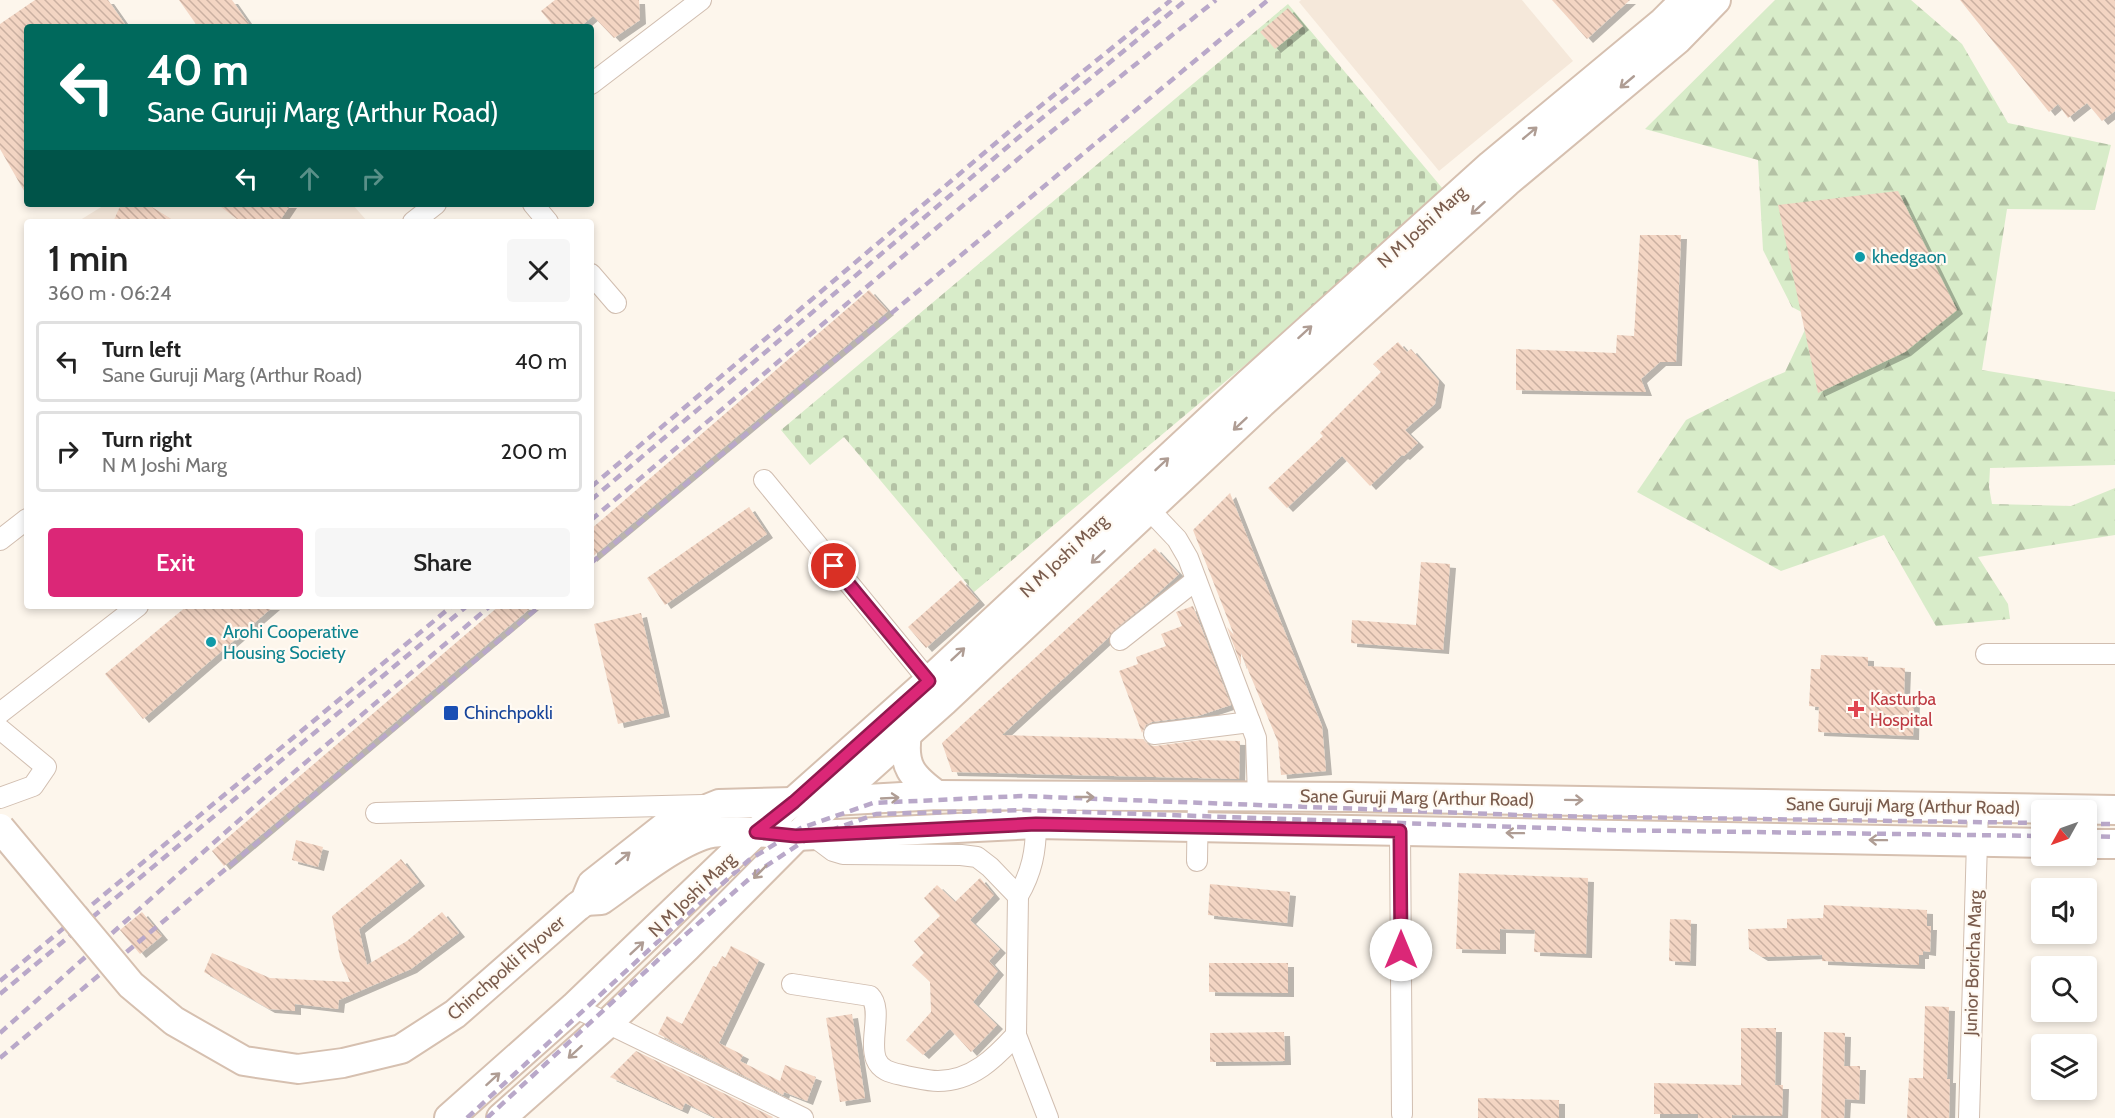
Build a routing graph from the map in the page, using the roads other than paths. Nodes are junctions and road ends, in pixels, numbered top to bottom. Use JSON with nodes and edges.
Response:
{"nodes":[{"id":1,"x":701,"y":0,"type":"edge"},
{"id":2,"x":1685,"y":0,"type":"edge"},
{"id":3,"x":1716,"y":0,"type":"edge"},
{"id":4,"x":1670,"y":31,"type":"junction"},
{"id":5,"x":594,"y":82,"type":"edge"},
{"id":6,"x":432,"y":207,"type":"edge"},
{"id":7,"x":536,"y":207,"type":"edge"},
{"id":8,"x":417,"y":219,"type":"edge"},
{"id":9,"x":546,"y":219,"type":"edge"},
{"id":10,"x":594,"y":277,"type":"edge"},
{"id":11,"x":616,"y":303,"type":"dead end"},
{"id":12,"x":764,"y":480,"type":"dead end"},
{"id":13,"x":1141,"y":501,"type":"junction"},
{"id":14,"x":24,"y":521,"type":"edge"},
{"id":15,"x":0,"y":540,"type":"edge"},
{"id":16,"x":1196,"y":580,"type":"junction"},
{"id":17,"x":134,"y":609,"type":"edge"},
{"id":18,"x":1120,"y":640,"type":"dead end"},
{"id":19,"x":1986,"y":654,"type":"dead end"},
{"id":20,"x":2115,"y":654,"type":"edge"},
{"id":21,"x":929,"y":681,"type":"junction"},
{"id":22,"x":0,"y":713,"type":"edge"},
{"id":23,"x":1250,"y":722,"type":"junction"},
{"id":24,"x":899,"y":724,"type":"junction"},
{"id":25,"x":0,"y":729,"type":"edge"},
{"id":26,"x":1154,"y":734,"type":"dead end"},
{"id":27,"x":937,"y":795,"type":"junction"},
{"id":28,"x":1134,"y":797,"type":"junction"},
{"id":29,"x":1198,"y":797,"type":"junction"},
{"id":30,"x":1258,"y":797,"type":"junction"},
{"id":31,"x":0,"y":798,"type":"edge"},
{"id":32,"x":1429,"y":798,"type":"junction"},
{"id":33,"x":832,"y":801,"type":"junction"},
{"id":34,"x":794,"y":802,"type":"junction"},
{"id":35,"x":1655,"y":802,"type":"junction"},
{"id":36,"x":719,"y":804,"type":"junction"},
{"id":37,"x":1810,"y":805,"type":"junction"},
{"id":38,"x":1927,"y":807,"type":"junction"},
{"id":39,"x":1978,"y":807,"type":"junction"},
{"id":40,"x":2115,"y":810,"type":"edge"},
{"id":41,"x":376,"y":813,"type":"dead end"},
{"id":42,"x":1036,"y":824,"type":"junction"},
{"id":43,"x":1134,"y":825,"type":"junction"},
{"id":44,"x":1197,"y":826,"type":"junction"},
{"id":45,"x":0,"y":828,"type":"edge"},
{"id":46,"x":1400,"y":831,"type":"junction"},
{"id":47,"x":756,"y":832,"type":"junction"},
{"id":48,"x":1428,"y":832,"type":"junction"},
{"id":49,"x":804,"y":836,"type":"junction"},
{"id":50,"x":1656,"y":836,"type":"junction"},
{"id":51,"x":1811,"y":839,"type":"junction"},
{"id":52,"x":1927,"y":841,"type":"junction"},
{"id":53,"x":1977,"y":842,"type":"junction"},
{"id":54,"x":2031,"y":843,"type":"edge"},
{"id":55,"x":2097,"y":844,"type":"edge"},
{"id":56,"x":2115,"y":844,"type":"edge"},
{"id":57,"x":1197,"y":861,"type":"dead end"},
{"id":58,"x":648,"y":868,"type":"junction"},
{"id":59,"x":1018,"y":896,"type":"junction"},
{"id":60,"x":581,"y":904,"type":"junction"},
{"id":61,"x":681,"y":906,"type":"junction"},
{"id":62,"x":792,"y":984,"type":"dead end"},
{"id":63,"x":574,"y":1007,"type":"junction"},
{"id":64,"x":608,"y":1023,"type":"junction"},
{"id":65,"x":1016,"y":1035,"type":"junction"},
{"id":66,"x":1402,"y":1114,"type":"dead end"},
{"id":67,"x":449,"y":1118,"type":"edge"},
{"id":68,"x":501,"y":1118,"type":"edge"},
{"id":69,"x":803,"y":1118,"type":"edge"},
{"id":70,"x":1048,"y":1118,"type":"edge"},
{"id":71,"x":1969,"y":1118,"type":"edge"}],
"edges":[{"from":1,"to":5,"type":"street"},
{"from":2,"to":4,"type":"main road","name":"N M Joshi Marg"},
{"from":3,"to":4,"type":"main road","name":"N M Joshi Marg"},
{"from":4,"to":13,"type":"main road","name":"N M Joshi Marg"},
{"from":6,"to":8,"type":"street"},
{"from":7,"to":9,"type":"street"},
{"from":10,"to":11,"type":"street"},
{"from":12,"to":21,"type":"street"},
{"from":13,"to":16,"type":"street"},
{"from":21,"to":13,"type":"main road","name":"N M Joshi Marg","one_way":true},
{"from":13,"to":24,"type":"main road","name":"N M Joshi Marg","one_way":true},
{"from":14,"to":15,"type":"street"},
{"from":16,"to":18,"type":"street"},
{"from":16,"to":23,"type":"street"},
{"from":17,"to":22,"type":"street"},
{"from":19,"to":20,"type":"street"},
{"from":21,"to":24,"type":"main road","name":"N M Joshi Marg"},
{"from":23,"to":26,"type":"street"},
{"from":23,"to":30,"type":"street"},
{"from":24,"to":27,"type":"main road"},
{"from":24,"to":33,"type":"main road","name":"N M Joshi Marg"},
{"from":24,"to":34,"type":"main road","name":"N M Joshi Marg"},
{"from":25,"to":31,"type":"street"},
{"from":27,"to":28,"type":"main road","name":"Sane Guruji Marg (Arthur Road)","one_way":true},
{"from":33,"to":27,"type":"main road","name":"Sane Guruji Marg (Arthur Road)","one_way":true},
{"from":28,"to":29,"type":"main road","name":"Sane Guruji Marg (Arthur Road)"},
{"from":28,"to":43,"type":"main road"},
{"from":29,"to":30,"type":"main road","name":"Sane Guruji Marg (Arthur Road)"},
{"from":29,"to":44,"type":"street"},
{"from":30,"to":32,"type":"main road","name":"Sane Guruji Marg (Arthur Road)"},
{"from":32,"to":35,"type":"main road","name":"Sane Guruji Marg (Arthur Road)","one_way":true},
{"from":32,"to":48,"type":"main road"},
{"from":33,"to":34,"type":"main road","name":"Sane Guruji Marg (Arthur Road)"},
{"from":33,"to":49,"type":"main road","name":"N M Joshi Marg"},
{"from":34,"to":36,"type":"main road","name":"Sane Guruji Marg (Arthur Road)"},
{"from":34,"to":47,"type":"main road","name":"N M Joshi Marg"},
{"from":35,"to":37,"type":"main road","name":"Sane Guruji Marg (Arthur Road)"},
{"from":35,"to":50,"type":"main road"},
{"from":36,"to":41,"type":"street"},
{"from":60,"to":36,"type":"main road","name":"Chinchpokli Flyover","one_way":true},
{"from":37,"to":38,"type":"main road","name":"Sane Guruji Marg (Arthur Road)"},
{"from":37,"to":51,"type":"main road"},
{"from":38,"to":39,"type":"main road","name":"Sane Guruji Marg (Arthur Road)"},
{"from":38,"to":52,"type":"main road"},
{"from":39,"to":40,"type":"main road","name":"Sane Guruji Marg (Arthur Road)"},
{"from":39,"to":53,"type":"street","name":"Junior Boricha Marg"},
{"from":42,"to":43,"type":"main road","name":"Sane Guruji Marg (Arthur Road)"},
{"from":42,"to":49,"type":"main road","name":"Sane Guruji Marg (Arthur Road)"},
{"from":42,"to":59,"type":"street"},
{"from":43,"to":44,"type":"main road","name":"Sane Guruji Marg (Arthur Road)"},
{"from":44,"to":46,"type":"main road","name":"Sane Guruji Marg (Arthur Road)"},
{"from":44,"to":57,"type":"street"},
{"from":45,"to":60,"type":"main road","name":"Chinchpokli Flyover","bridge":true},
{"from":46,"to":48,"type":"main road","name":"Sane Guruji Marg (Arthur Road)"},
{"from":46,"to":66,"type":"street"},
{"from":47,"to":49,"type":"main road","name":"Sane Guruji Marg (Arthur Road)"},
{"from":47,"to":58,"type":"main road","name":"Sane Guruji Marg (Arthur Road)"},
{"from":47,"to":61,"type":"main road","name":"N M Joshi Marg"},
{"from":50,"to":48,"type":"main road","name":"Sane Guruji Marg (Arthur Road)","one_way":true},
{"from":49,"to":59,"type":"street"},
{"from":49,"to":64,"type":"main road","name":"N M Joshi Marg","one_way":true},
{"from":50,"to":51,"type":"main road","name":"Sane Guruji Marg (Arthur Road)"},
{"from":52,"to":51,"type":"main road","name":"Sane Guruji Marg (Arthur Road)","one_way":true},
{"from":52,"to":53,"type":"main road","name":"Sane Guruji Marg (Arthur Road)"},
{"from":53,"to":54,"type":"main road","name":"Sane Guruji Marg (Arthur Road)"},
{"from":53,"to":71,"type":"street","name":"Junior Boricha Marg"},
{"from":55,"to":56,"type":"main road"},
{"from":58,"to":60,"type":"main road","name":"Sane Guruji Marg (Arthur Road)"},
{"from":58,"to":61,"type":"main road"},
{"from":59,"to":65,"type":"street"},
{"from":63,"to":61,"type":"main road","name":"N M Joshi Marg","one_way":true},
{"from":62,"to":65,"type":"street"},
{"from":63,"to":64,"type":"street"},
{"from":67,"to":63,"type":"main road","name":"N M Joshi Marg","one_way":true},
{"from":64,"to":68,"type":"main road","name":"N M Joshi Marg","one_way":true},
{"from":64,"to":69,"type":"street"},
{"from":65,"to":70,"type":"street"}]}
